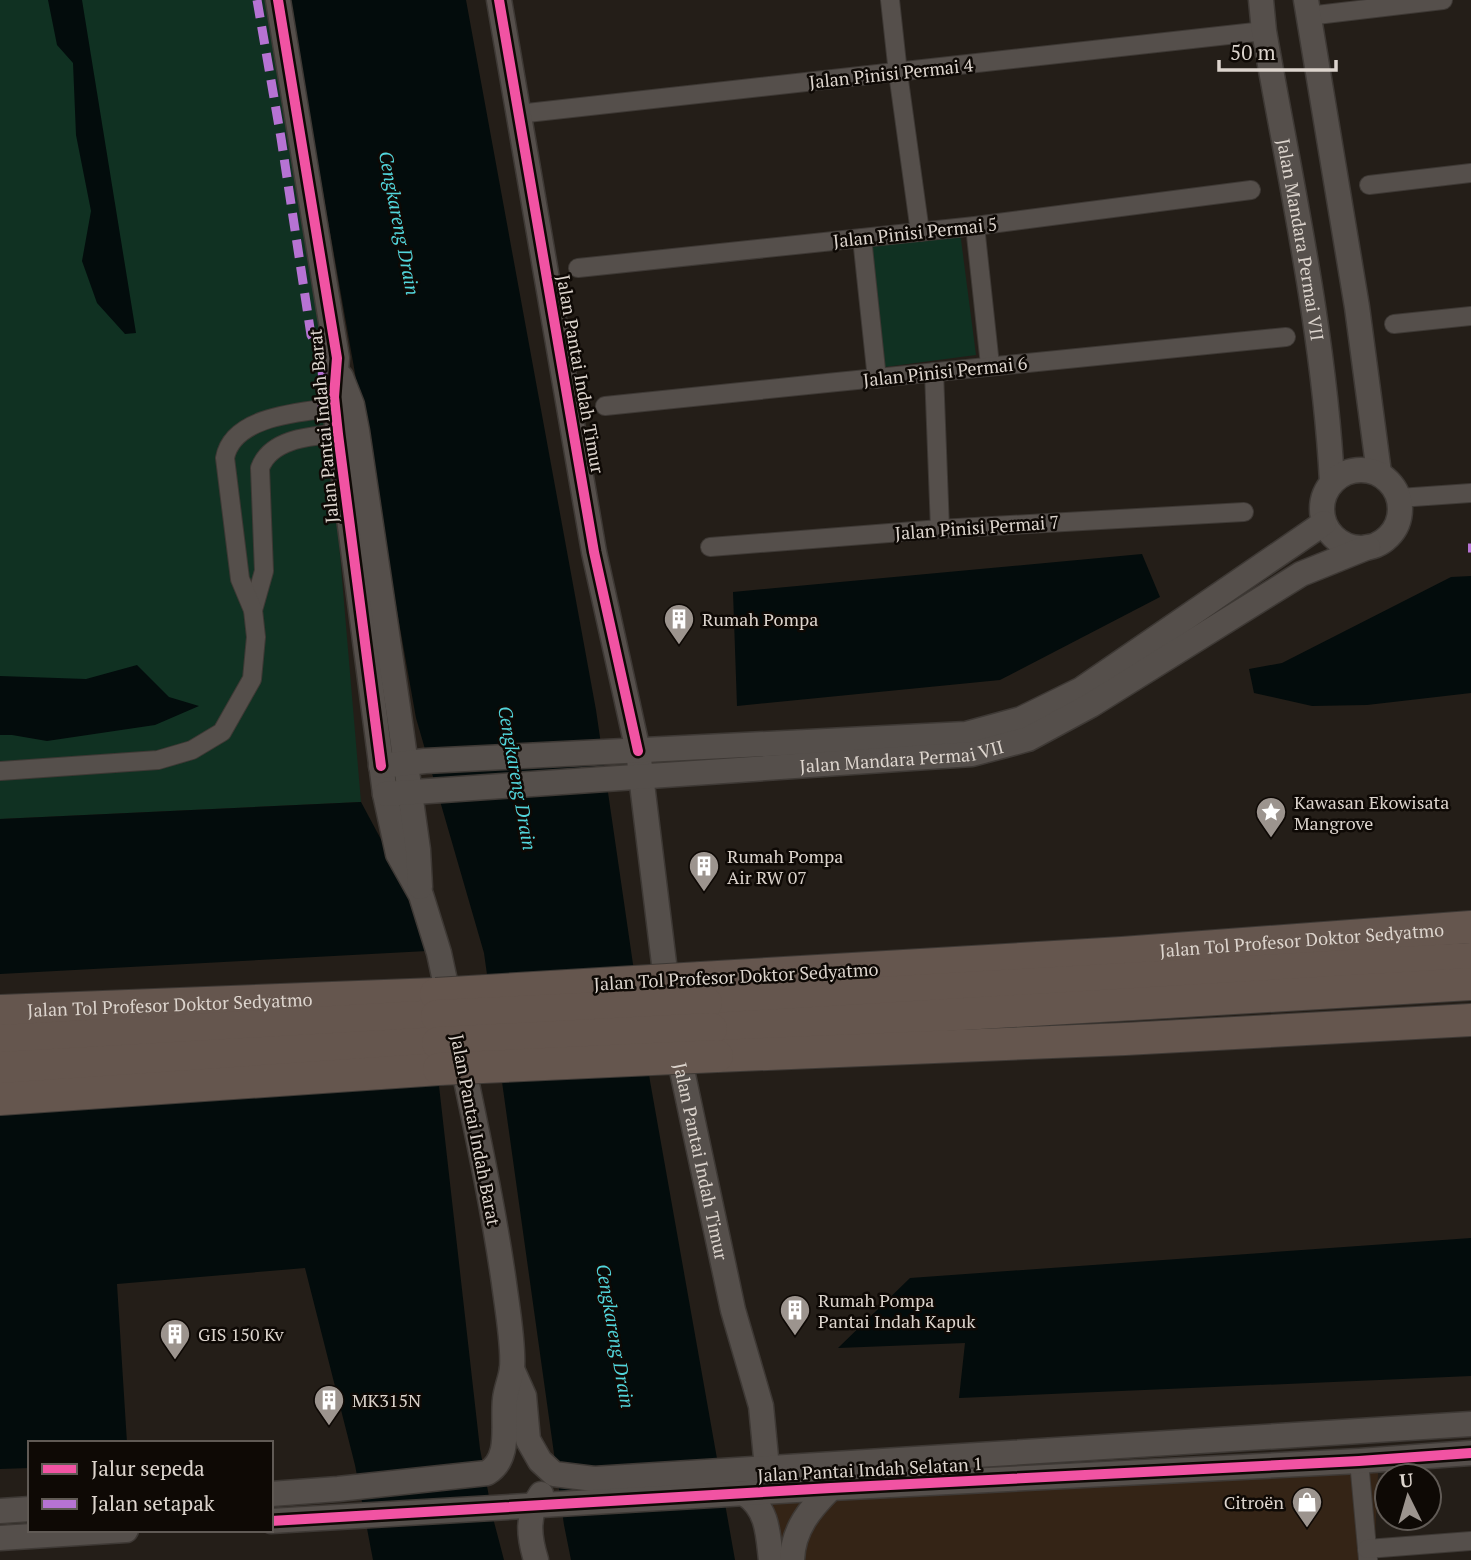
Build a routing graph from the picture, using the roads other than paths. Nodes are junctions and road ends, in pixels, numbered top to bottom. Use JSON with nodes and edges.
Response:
{"nodes":[{"id":1,"x":278,"y":0,"type":"edge"},
{"id":2,"x":499,"y":0,"type":"edge"},
{"id":3,"x":890,"y":0,"type":"edge"},
{"id":4,"x":1261,"y":0,"type":"edge"},
{"id":5,"x":1443,"y":0,"type":"edge"},
{"id":6,"x":1307,"y":8,"type":"edge"},
{"id":7,"x":1264,"y":31,"type":"junction"},
{"id":8,"x":898,"y":73,"type":"junction"},
{"id":9,"x":518,"y":114,"type":"junction"},
{"id":10,"x":1471,"y":173,"type":"edge"},
{"id":11,"x":1369,"y":185,"type":"dead end"},
{"id":12,"x":1251,"y":190,"type":"dead end"},
{"id":13,"x":975,"y":226,"type":"junction"},
{"id":14,"x":920,"y":232,"type":"junction"},
{"id":15,"x":862,"y":238,"type":"junction"},
{"id":16,"x":578,"y":268,"type":"dead end"},
{"id":17,"x":1471,"y":316,"type":"edge"},
{"id":18,"x":1394,"y":324,"type":"dead end"},
{"id":19,"x":1286,"y":337,"type":"dead end"},
{"id":20,"x":990,"y":365,"type":"junction"},
{"id":21,"x":934,"y":372,"type":"junction"},
{"id":22,"x":877,"y":379,"type":"junction"},
{"id":23,"x":605,"y":406,"type":"dead end"},
{"id":24,"x":343,"y":407,"type":"junction"},
{"id":25,"x":348,"y":433,"type":"junction"},
{"id":26,"x":1378,"y":473,"type":"junction"},
{"id":27,"x":1332,"y":482,"type":"junction"},
{"id":28,"x":1471,"y":493,"type":"edge"},
{"id":29,"x":1399,"y":498,"type":"junction"},
{"id":30,"x":1244,"y":512,"type":"dead end"},
{"id":31,"x":1324,"y":523,"type":"junction"},
{"id":32,"x":940,"y":529,"type":"junction"},
{"id":33,"x":710,"y":547,"type":"dead end"},
{"id":34,"x":1368,"y":547,"type":"junction"},
{"id":35,"x":253,"y":610,"type":"junction"},
{"id":36,"x":638,"y":751,"type":"junction"},
{"id":37,"x":403,"y":763,"type":"junction"},
{"id":38,"x":0,"y":771,"type":"edge"},
{"id":39,"x":675,"y":775,"type":"junction"},
{"id":40,"x":641,"y":777,"type":"junction"},
{"id":41,"x":408,"y":791,"type":"junction"},
{"id":42,"x":650,"y":853,"type":"junction"},
{"id":43,"x":1471,"y":927,"type":"edge"},
{"id":44,"x":1471,"y":959,"type":"edge"},
{"id":45,"x":1471,"y":984,"type":"edge"},
{"id":46,"x":0,"y":1011,"type":"edge"},
{"id":47,"x":709,"y":1016,"type":"junction"},
{"id":48,"x":1471,"y":1020,"type":"edge"},
{"id":49,"x":438,"y":1030,"type":"junction"},
{"id":50,"x":0,"y":1041,"type":"edge"},
{"id":51,"x":0,"y":1068,"type":"edge"},
{"id":52,"x":0,"y":1099,"type":"edge"},
{"id":53,"x":1471,"y":1424,"type":"edge"},
{"id":54,"x":516,"y":1441,"type":"junction"},
{"id":55,"x":1471,"y":1453,"type":"edge"},
{"id":56,"x":1359,"y":1461,"type":"junction"},
{"id":57,"x":768,"y":1468,"type":"junction"},
{"id":58,"x":735,"y":1482,"type":"junction"},
{"id":59,"x":831,"y":1488,"type":"junction"},
{"id":60,"x":550,"y":1492,"type":"junction"},
{"id":61,"x":273,"y":1494,"type":"edge"},
{"id":62,"x":500,"y":1508,"type":"junction"},
{"id":63,"x":28,"y":1509,"type":"edge"},
{"id":64,"x":0,"y":1511,"type":"edge"},
{"id":65,"x":273,"y":1521,"type":"edge"},
{"id":66,"x":94,"y":1532,"type":"edge"},
{"id":67,"x":0,"y":1538,"type":"edge"},
{"id":68,"x":1471,"y":1541,"type":"edge"},
{"id":69,"x":533,"y":1549,"type":"edge"},
{"id":70,"x":1368,"y":1554,"type":"edge"},
{"id":71,"x":771,"y":1560,"type":"edge"},
{"id":72,"x":792,"y":1560,"type":"edge"}],
"edges":[{"from":1,"to":24,"type":"main road","name":"Jalan Pantai Indah Barat"},
{"from":2,"to":9,"type":"main road","name":"Jalan Pantai Indah Timur"},
{"from":3,"to":8,"type":"street"},
{"from":4,"to":7,"type":"main road","name":"Jalan Mandara Permai VII"},
{"from":5,"to":6,"type":"street"},
{"from":6,"to":26,"type":"main road"},
{"from":7,"to":8,"type":"street","name":"Jalan Pinisi Permai 4"},
{"from":7,"to":27,"type":"main road","name":"Jalan Mandara Permai VII"},
{"from":8,"to":9,"type":"street","name":"Jalan Pinisi Permai 4"},
{"from":8,"to":14,"type":"street"},
{"from":9,"to":36,"type":"main road","name":"Jalan Pantai Indah Timur"},
{"from":10,"to":11,"type":"street"},
{"from":12,"to":13,"type":"street","name":"Jalan Pinisi Permai 5"},
{"from":13,"to":14,"type":"street","name":"Jalan Pinisi Permai 5"},
{"from":13,"to":20,"type":"street"},
{"from":14,"to":15,"type":"street","name":"Jalan Pinisi Permai 5"},
{"from":15,"to":16,"type":"street","name":"Jalan Pinisi Permai 5"},
{"from":15,"to":22,"type":"street"},
{"from":17,"to":18,"type":"street"},
{"from":19,"to":20,"type":"street","name":"Jalan Pinisi Permai 6"},
{"from":20,"to":21,"type":"street","name":"Jalan Pinisi Permai 6"},
{"from":21,"to":22,"type":"street","name":"Jalan Pinisi Permai 6"},
{"from":21,"to":32,"type":"street"},
{"from":22,"to":23,"type":"street","name":"Jalan Pinisi Permai 6"},
{"from":24,"to":25,"type":"main road","name":"Jalan Pantai Indah Barat"},
{"from":24,"to":35,"type":"street"},
{"from":25,"to":35,"type":"street"},
{"from":25,"to":37,"type":"main road","name":"Jalan Pantai Indah Barat"},
{"from":26,"to":27,"type":"main road"},
{"from":26,"to":29,"type":"main road"},
{"from":27,"to":31,"type":"main road"},
{"from":28,"to":29,"type":"street"},
{"from":29,"to":34,"type":"main road"},
{"from":30,"to":32,"type":"street","name":"Jalan Pinisi Permai 7"},
{"from":31,"to":34,"type":"main road"},
{"from":31,"to":36,"type":"main road","name":"Jalan Mandara Permai VII"},
{"from":32,"to":33,"type":"street","name":"Jalan Pinisi Permai 7"},
{"from":34,"to":39,"type":"main road","name":"Jalan Mandara Permai VII"},
{"from":35,"to":38,"type":"street"},
{"from":36,"to":37,"type":"main road","name":"Jalan Mandara Permai VII"},
{"from":36,"to":40,"type":"main road","name":"Jalan Pantai Indah Timur"},
{"from":37,"to":41,"type":"main road","name":"Jalan Pantai Indah Barat"},
{"from":39,"to":40,"type":"main road","name":"Jalan Mandara Permai VII"},
{"from":39,"to":42,"type":"main road","name":"Jalan Pantai Indah Timur"},
{"from":40,"to":41,"type":"main road","name":"Jalan Mandara Permai VII"},
{"from":40,"to":42,"type":"main road","name":"Jalan Pantai Indah Timur"},
{"from":41,"to":54,"type":"main road","name":"Jalan Pantai Indah Barat"},
{"from":42,"to":57,"type":"main road","name":"Jalan Pantai Indah Timur"},
{"from":43,"to":47,"type":"highway","name":"Jalan Tol Profesor Doktor Sedyatmo"},
{"from":44,"to":47,"type":"highway","name":"Jalan Tol Profesor Doktor Sedyatmo"},
{"from":45,"to":47,"type":"highway","name":"Jalan Tol Profesor Doktor Sedyatmo"},
{"from":46,"to":49,"type":"highway","name":"Jalan Tol Profesor Doktor Sedyatmo"},
{"from":47,"to":48,"type":"highway","name":"Jalan Tol Profesor Doktor Sedyatmo"},
{"from":47,"to":49,"type":"highway","name":"Jalan Tol Profesor Doktor Sedyatmo","bridge":true},
{"from":47,"to":49,"type":"highway","name":"Jalan Tol Profesor Doktor Sedyatmo","bridge":true},
{"from":49,"to":50,"type":"highway","name":"Jalan Tol Profesor Doktor Sedyatmo"},
{"from":49,"to":51,"type":"highway","name":"Jalan Tol Profesor Doktor Sedyatmo"},
{"from":49,"to":52,"type":"highway","name":"Jalan Tol Profesor Doktor Sedyatmo"},
{"from":53,"to":57,"type":"main road","name":"Jalan Pantai Indah Selatan 1"},
{"from":54,"to":60,"type":"main road"},
{"from":54,"to":61,"type":"main road"},
{"from":55,"to":56,"type":"main road","name":"Jalan Pantai Indah Selatan 1"},
{"from":56,"to":59,"type":"main road","name":"Jalan Pantai Indah Selatan 1"},
{"from":56,"to":70,"type":"street"},
{"from":57,"to":58,"type":"main road","name":"Jalan Pantai Indah Selatan 1"},
{"from":58,"to":59,"type":"main road","name":"Jalan Pantai Indah Selatan 1"},
{"from":58,"to":60,"type":"main road","name":"Jalan Pantai Indah Selatan 1"},
{"from":58,"to":60,"type":"main road","name":"Jalan Pantai Indah Selatan 1"},
{"from":58,"to":71,"type":"main road"},
{"from":59,"to":72,"type":"main road"},
{"from":60,"to":62,"type":"main road","name":"Jalan Pantai Indah Selatan 1"},
{"from":60,"to":69,"type":"main road"},
{"from":62,"to":65,"type":"main road","name":"Jalan Pantai Indah Selatan 1"},
{"from":62,"to":69,"type":"main road"},
{"from":63,"to":64,"type":"main road"},
{"from":66,"to":67,"type":"main road"},
{"from":68,"to":70,"type":"street"}]}
